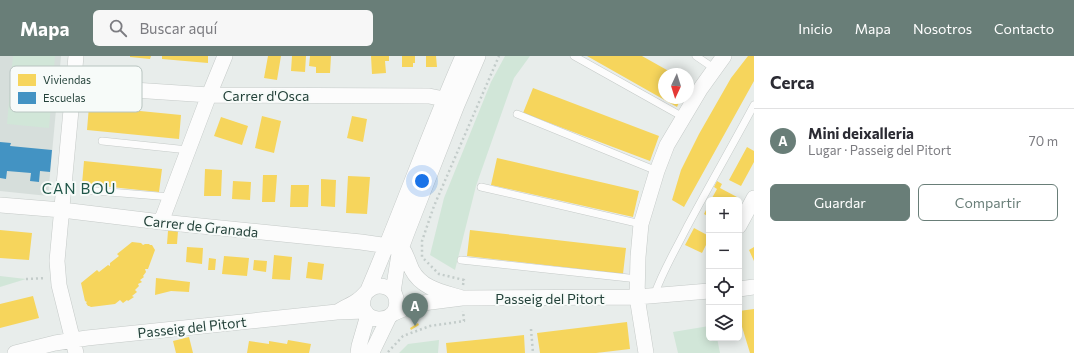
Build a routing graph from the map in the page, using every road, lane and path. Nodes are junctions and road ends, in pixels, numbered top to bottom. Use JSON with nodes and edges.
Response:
{"nodes":[{"id":1,"x":76,"y":56,"type":"edge"},
{"id":2,"x":225,"y":56,"type":"edge"},
{"id":3,"x":463,"y":56,"type":"edge"},
{"id":4,"x":478,"y":56,"type":"edge"},
{"id":5,"x":499,"y":56,"type":"edge"},
{"id":6,"x":574,"y":56,"type":"edge"},
{"id":7,"x":696,"y":56,"type":"edge"},
{"id":8,"x":724,"y":56,"type":"edge"},
{"id":9,"x":75,"y":66,"type":"edge"},
{"id":10,"x":714,"y":69,"type":"junction"},
{"id":11,"x":142,"y":91,"type":"edge"},
{"id":12,"x":209,"y":95,"type":"junction"},
{"id":13,"x":451,"y":102,"type":"junction"},
{"id":14,"x":754,"y":105,"type":"edge"},
{"id":15,"x":71,"y":112,"type":"edge"},
{"id":16,"x":517,"y":114,"type":"dead end"},
{"id":17,"x":683,"y":117,"type":"junction"},
{"id":18,"x":102,"y":141,"type":"dead end"},
{"id":19,"x":188,"y":150,"type":"junction"},
{"id":20,"x":657,"y":170,"type":"junction"},
{"id":21,"x":481,"y":187,"type":"dead end"},
{"id":22,"x":84,"y":190,"type":"dead end"},
{"id":23,"x":171,"y":197,"type":"junction"},
{"id":24,"x":754,"y":198,"type":"edge"},
{"id":25,"x":0,"y":205,"type":"edge"},
{"id":26,"x":62,"y":210,"type":"junction"},
{"id":27,"x":742,"y":220,"type":"edge"},
{"id":28,"x":162,"y":222,"type":"junction"},
{"id":29,"x":641,"y":224,"type":"junction"},
{"id":30,"x":394,"y":246,"type":"junction"},
{"id":31,"x":461,"y":260,"type":"dead end"},
{"id":32,"x":58,"y":277,"type":"junction"},
{"id":33,"x":638,"y":279,"type":"junction"},
{"id":34,"x":26,"y":280,"type":"dead end"},
{"id":35,"x":754,"y":287,"type":"edge"},
{"id":36,"x":706,"y":289,"type":"edge"},
{"id":37,"x":742,"y":289,"type":"edge"},
{"id":38,"x":367,"y":292,"type":"junction"},
{"id":39,"x":394,"y":294,"type":"junction"},
{"id":40,"x":654,"y":296,"type":"junction"},
{"id":41,"x":462,"y":297,"type":"junction"},
{"id":42,"x":637,"y":297,"type":"junction"},
{"id":43,"x":337,"y":312,"type":"junction"},
{"id":44,"x":366,"y":313,"type":"junction"},
{"id":45,"x":391,"y":316,"type":"junction"},
{"id":46,"x":531,"y":329,"type":"dead end"},
{"id":47,"x":74,"y":347,"type":"edge"},
{"id":48,"x":15,"y":353,"type":"edge"},
{"id":49,"x":358,"y":353,"type":"edge"},
{"id":50,"x":372,"y":353,"type":"edge"},
{"id":51,"x":387,"y":353,"type":"edge"},
{"id":52,"x":533,"y":353,"type":"edge"},
{"id":53,"x":646,"y":353,"type":"edge"}],
"edges":[{"from":1,"to":9,"type":"street"},
{"from":2,"to":12,"type":"street"},
{"from":3,"to":13,"type":"street"},
{"from":4,"to":13,"type":"street"},
{"from":5,"to":41,"type":"path"},
{"from":6,"to":17,"type":"lane"},
{"from":7,"to":10,"type":"lane"},
{"from":8,"to":10,"type":"street"},
{"from":10,"to":17,"type":"street"},
{"from":11,"to":12,"type":"street","name":"Carrer d'Osca"},
{"from":12,"to":13,"type":"street","name":"Carrer d'Osca"},
{"from":12,"to":19,"type":"street"},
{"from":13,"to":30,"type":"street"},
{"from":14,"to":40,"type":"lane"},
{"from":15,"to":26,"type":"street"},
{"from":16,"to":20,"type":"lane"},
{"from":17,"to":20,"type":"street"},
{"from":18,"to":19,"type":"lane"},
{"from":19,"to":23,"type":"street"},
{"from":20,"to":29,"type":"street"},
{"from":21,"to":29,"type":"lane"},
{"from":22,"to":23,"type":"lane"},
{"from":23,"to":28,"type":"street"},
{"from":24,"to":27,"type":"street"},
{"from":25,"to":26,"type":"street","name":"Carrer de Granada"},
{"from":26,"to":28,"type":"street","name":"Carrer de Granada"},
{"from":26,"to":32,"type":"street"},
{"from":28,"to":30,"type":"street","name":"Carrer de Granada"},
{"from":29,"to":33,"type":"street"},
{"from":30,"to":38,"type":"street"},
{"from":30,"to":39,"type":"street"},
{"from":30,"to":41,"type":"street"},
{"from":31,"to":33,"type":"lane"},
{"from":32,"to":34,"type":"path"},
{"from":32,"to":47,"type":"street"},
{"from":33,"to":42,"type":"street"},
{"from":35,"to":37,"type":"street"},
{"from":36,"to":40,"type":"street","name":"Passeig del Pitort"},
{"from":38,"to":39,"type":"street"},
{"from":38,"to":43,"type":"street","name":"Passeig del Pitort"},
{"from":38,"to":44,"type":"street"},
{"from":39,"to":41,"type":"street"},
{"from":39,"to":45,"type":"street"},
{"from":40,"to":42,"type":"street","name":"Passeig del Pitort"},
{"from":41,"to":42,"type":"street","name":"Passeig del Pitort"},
{"from":41,"to":45,"type":"street","name":"Passeig del Pitort"},
{"from":41,"to":51,"type":"path"},
{"from":42,"to":53,"type":"street"},
{"from":43,"to":44,"type":"street"},
{"from":43,"to":47,"type":"street","name":"Passeig del Pitort"},
{"from":44,"to":45,"type":"street"},
{"from":44,"to":49,"type":"street"},
{"from":45,"to":50,"type":"street"},
{"from":46,"to":52,"type":"path"},
{"from":47,"to":48,"type":"street","name":"Passeig del Pitort"}]}
